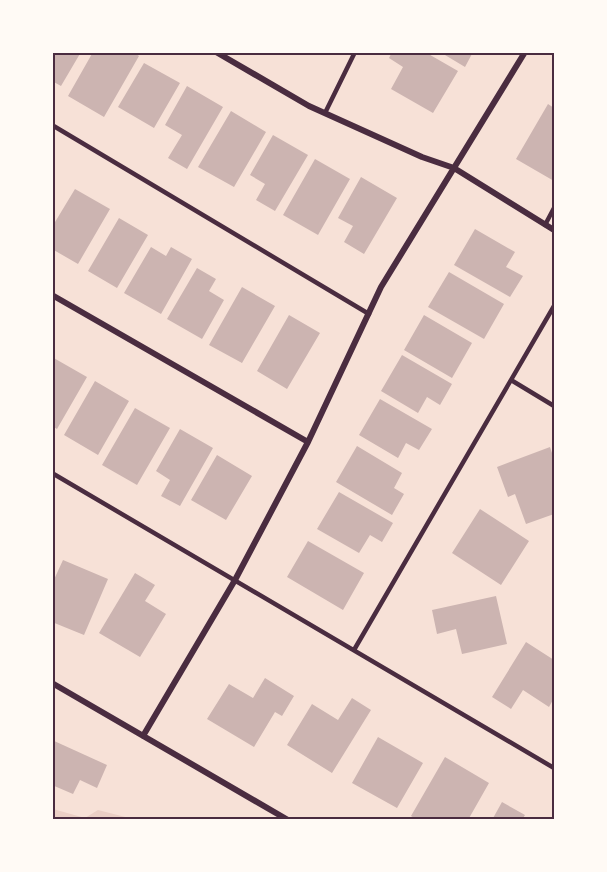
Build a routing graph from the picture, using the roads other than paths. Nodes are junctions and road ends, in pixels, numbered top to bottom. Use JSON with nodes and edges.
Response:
{"nodes":[{"id":1,"x":216,"y":52,"type":"edge"},
{"id":2,"x":355,"y":52,"type":"edge"},
{"id":3,"x":525,"y":52,"type":"edge"},
{"id":4,"x":325,"y":113,"type":"junction"},
{"id":5,"x":52,"y":125,"type":"edge"},
{"id":6,"x":454,"y":168,"type":"junction"},
{"id":7,"x":555,"y":208,"type":"edge"},
{"id":8,"x":545,"y":225,"type":"junction"},
{"id":9,"x":555,"y":230,"type":"edge"},
{"id":10,"x":52,"y":295,"type":"edge"},
{"id":11,"x":555,"y":306,"type":"edge"},
{"id":12,"x":369,"y":314,"type":"junction"},
{"id":13,"x":511,"y":380,"type":"junction"},
{"id":14,"x":555,"y":405,"type":"edge"},
{"id":15,"x":308,"y":442,"type":"junction"},
{"id":16,"x":52,"y":473,"type":"edge"},
{"id":17,"x":235,"y":580,"type":"junction"},
{"id":18,"x":354,"y":650,"type":"junction"},
{"id":19,"x":52,"y":683,"type":"edge"},
{"id":20,"x":143,"y":736,"type":"junction"},
{"id":21,"x":555,"y":768,"type":"edge"},
{"id":22,"x":288,"y":819,"type":"edge"}],
"edges":[{"from":1,"to":4,"type":"street"},
{"from":2,"to":4,"type":"lane"},
{"from":3,"to":6,"type":"street"},
{"from":4,"to":6,"type":"street"},
{"from":5,"to":12,"type":"lane"},
{"from":6,"to":8,"type":"street"},
{"from":6,"to":12,"type":"street"},
{"from":7,"to":8,"type":"lane"},
{"from":8,"to":9,"type":"street"},
{"from":10,"to":15,"type":"street"},
{"from":11,"to":13,"type":"lane"},
{"from":12,"to":15,"type":"street"},
{"from":13,"to":14,"type":"lane"},
{"from":13,"to":18,"type":"lane"},
{"from":15,"to":17,"type":"street"},
{"from":16,"to":17,"type":"lane"},
{"from":17,"to":18,"type":"lane"},
{"from":17,"to":20,"type":"street"},
{"from":18,"to":21,"type":"lane"},
{"from":19,"to":20,"type":"street"},
{"from":20,"to":22,"type":"street"}]}
